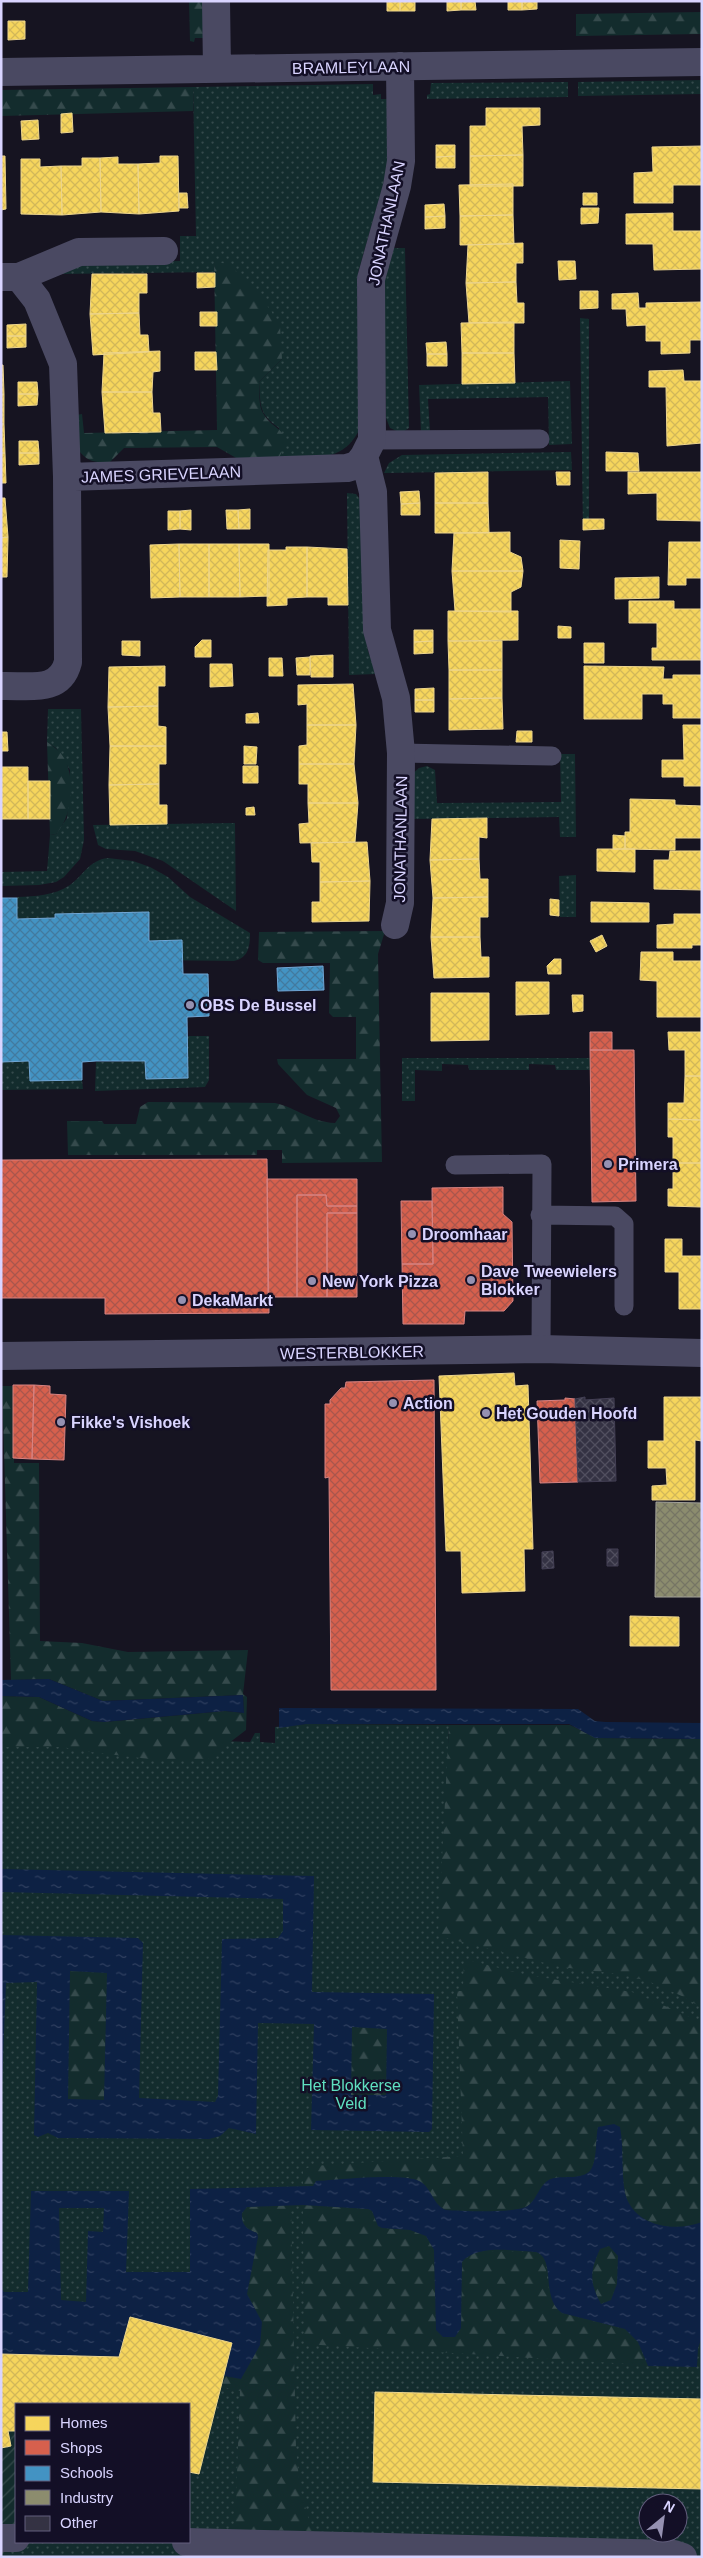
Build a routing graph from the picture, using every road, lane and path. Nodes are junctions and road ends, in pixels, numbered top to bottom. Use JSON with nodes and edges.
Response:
{"nodes":[{"id":1,"x":216,"y":1,"type":"edge"},
{"id":2,"x":702,"y":62,"type":"edge"},
{"id":3,"x":400,"y":66,"type":"junction"},
{"id":4,"x":217,"y":69,"type":"junction"},
{"id":5,"x":1,"y":72,"type":"edge"},
{"id":6,"x":164,"y":251,"type":"dead end"},
{"id":7,"x":10,"y":277,"type":"edge"},
{"id":8,"x":540,"y":439,"type":"dead end"},
{"id":9,"x":368,"y":448,"type":"junction"},
{"id":10,"x":67,"y":478,"type":"junction"},
{"id":11,"x":1,"y":686,"type":"edge"},
{"id":12,"x":401,"y":753,"type":"junction"},
{"id":13,"x":552,"y":756,"type":"dead end"},
{"id":14,"x":395,"y":925,"type":"dead end"},
{"id":15,"x":455,"y":1166,"type":"dead end"},
{"id":16,"x":540,"y":1215,"type":"junction"},
{"id":17,"x":624,"y":1306,"type":"dead end"},
{"id":18,"x":541,"y":1349,"type":"junction"},
{"id":19,"x":702,"y":1353,"type":"edge"},
{"id":20,"x":1,"y":1356,"type":"edge"},
{"id":21,"x":1,"y":2538,"type":"edge"},
{"id":22,"x":15,"y":2538,"type":"edge"},
{"id":23,"x":190,"y":2542,"type":"edge"},
{"id":24,"x":683,"y":2557,"type":"edge"}],
"edges":[{"from":1,"to":4,"type":"street"},
{"from":2,"to":3,"type":"street","name":"BRAMLEYLAAN"},
{"from":3,"to":4,"type":"street","name":"BRAMLEYLAAN"},
{"from":3,"to":9,"type":"street","name":"JONATHANLAAN"},
{"from":4,"to":5,"type":"street","name":"BRAMLEYLAAN"},
{"from":6,"to":7,"type":"street"},
{"from":7,"to":10,"type":"street"},
{"from":8,"to":9,"type":"lane"},
{"from":9,"to":10,"type":"street","name":"JAMES GRIEVELAAN"},
{"from":9,"to":12,"type":"street","name":"JONATHANLAAN"},
{"from":10,"to":11,"type":"street","name":"JAMES GRIEVELAAN"},
{"from":12,"to":13,"type":"lane","name":"JONATHANLAAN"},
{"from":12,"to":14,"type":"street","name":"JONATHANLAAN"},
{"from":15,"to":16,"type":"lane"},
{"from":16,"to":17,"type":"lane"},
{"from":16,"to":18,"type":"lane"},
{"from":18,"to":19,"type":"street","name":"WESTERBLOKKER"},
{"from":18,"to":20,"type":"street","name":"WESTERBLOKKER"},
{"from":21,"to":22,"type":"street"},
{"from":23,"to":24,"type":"street"}]}
